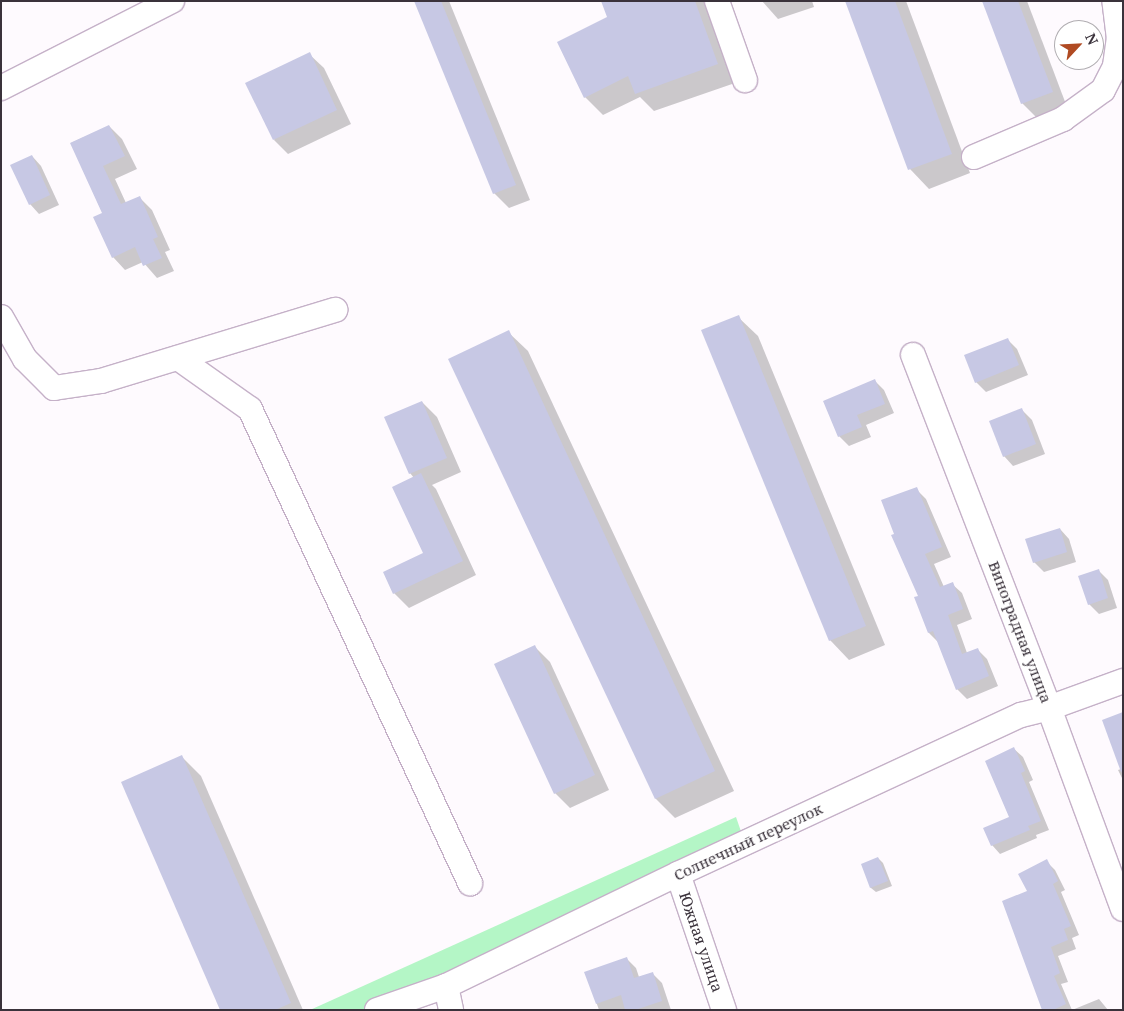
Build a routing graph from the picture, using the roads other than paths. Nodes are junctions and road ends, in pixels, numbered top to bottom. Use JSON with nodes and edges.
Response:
{"nodes":[{"id":1,"x":172,"y":1,"type":"edge"},
{"id":2,"x":717,"y":1,"type":"edge"},
{"id":3,"x":1114,"y":1,"type":"edge"},
{"id":4,"x":745,"y":80,"type":"dead end"},
{"id":5,"x":1,"y":88,"type":"edge"},
{"id":6,"x":974,"y":157,"type":"dead end"},
{"id":7,"x":335,"y":310,"type":"dead end"},
{"id":8,"x":1,"y":317,"type":"edge"},
{"id":9,"x":913,"y":355,"type":"dead end"},
{"id":10,"x":178,"y":358,"type":"junction"},
{"id":11,"x":1123,"y":681,"type":"edge"},
{"id":12,"x":1049,"y":708,"type":"junction"},
{"id":13,"x":678,"y":874,"type":"junction"},
{"id":14,"x":470,"y":883,"type":"dead end"},
{"id":15,"x":1123,"y":910,"type":"edge"},
{"id":16,"x":446,"y":986,"type":"junction"},
{"id":17,"x":377,"y":1010,"type":"edge"},
{"id":18,"x":451,"y":1010,"type":"edge"},
{"id":19,"x":724,"y":1010,"type":"edge"}],
"edges":[{"from":1,"to":5,"type":"street"},
{"from":2,"to":4,"type":"street"},
{"from":3,"to":6,"type":"street"},
{"from":7,"to":10,"type":"street"},
{"from":8,"to":10,"type":"street"},
{"from":9,"to":12,"type":"street","name":"Виноградная улица"},
{"from":10,"to":14,"type":"street"},
{"from":11,"to":12,"type":"street","name":"Солнечный переулок"},
{"from":12,"to":13,"type":"street","name":"Солнечный переулок"},
{"from":12,"to":15,"type":"street","name":"Виноградная улица"},
{"from":13,"to":16,"type":"street","name":"Солнечный переулок"},
{"from":13,"to":19,"type":"street","name":"Южная улица"},
{"from":16,"to":17,"type":"street","name":"Солнечный переулок"},
{"from":16,"to":18,"type":"street"}]}
